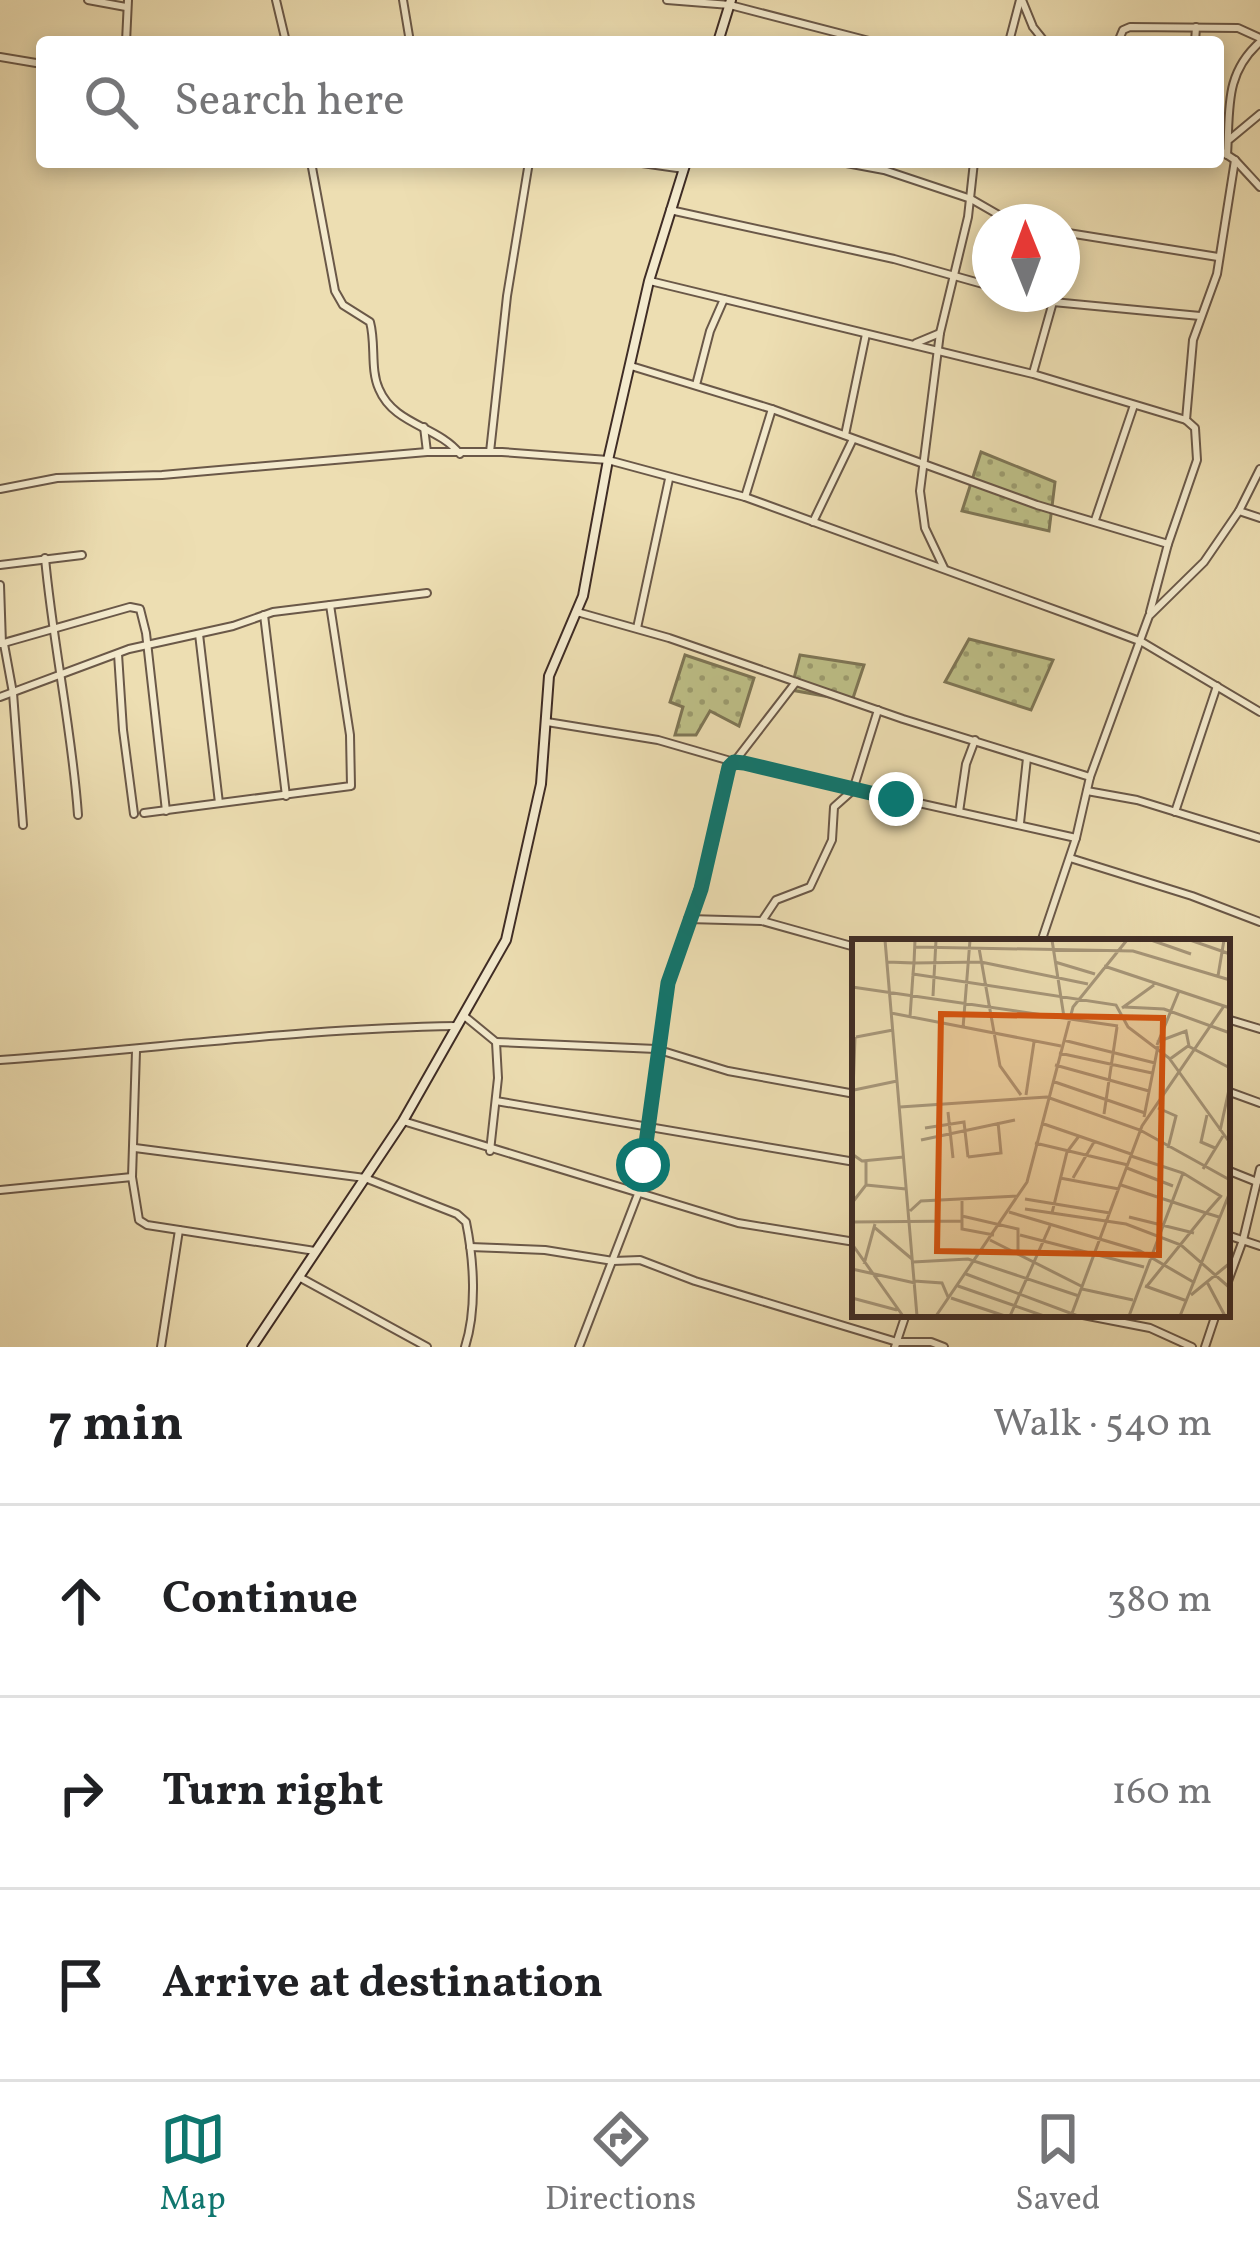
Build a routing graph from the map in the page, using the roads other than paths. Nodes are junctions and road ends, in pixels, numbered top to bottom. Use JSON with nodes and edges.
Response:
{"nodes":[{"id":1,"x":88,"y":0,"type":"edge"},
{"id":2,"x":276,"y":0,"type":"edge"},
{"id":3,"x":404,"y":0,"type":"edge"},
{"id":4,"x":667,"y":0,"type":"edge"},
{"id":5,"x":1021,"y":0,"type":"edge"},
{"id":6,"x":699,"y":1,"type":"edge"},
{"id":7,"x":730,"y":2,"type":"edge"},
{"id":8,"x":128,"y":3,"type":"edge"},
{"id":9,"x":1196,"y":27,"type":"junction"},
{"id":10,"x":126,"y":36,"type":"edge"},
{"id":11,"x":285,"y":36,"type":"edge"},
{"id":12,"x":409,"y":36,"type":"edge"},
{"id":13,"x":720,"y":36,"type":"edge"},
{"id":14,"x":852,"y":36,"type":"edge"},
{"id":15,"x":1011,"y":36,"type":"edge"},
{"id":16,"x":1041,"y":36,"type":"edge"},
{"id":17,"x":1120,"y":36,"type":"edge"},
{"id":18,"x":1195,"y":36,"type":"edge"},
{"id":19,"x":1260,"y":40,"type":"edge"},
{"id":20,"x":0,"y":57,"type":"edge"},
{"id":21,"x":36,"y":63,"type":"edge"},
{"id":22,"x":1260,"y":114,"type":"edge"},
{"id":23,"x":1228,"y":140,"type":"junction"},
{"id":24,"x":1224,"y":153,"type":"edge"},
{"id":25,"x":1231,"y":157,"type":"junction"},
{"id":26,"x":312,"y":168,"type":"edge"},
{"id":27,"x":528,"y":168,"type":"edge"},
{"id":28,"x":684,"y":168,"type":"edge"},
{"id":29,"x":873,"y":168,"type":"edge"},
{"id":30,"x":973,"y":168,"type":"edge"},
{"id":31,"x":1260,"y":187,"type":"edge"},
{"id":32,"x":970,"y":199,"type":"junction"},
{"id":33,"x":979,"y":204,"type":"edge"},
{"id":34,"x":670,"y":210,"type":"junction"},
{"id":35,"x":1080,"y":235,"type":"edge"},
{"id":36,"x":1220,"y":258,"type":"junction"},
{"id":37,"x":952,"y":274,"type":"junction"},
{"id":38,"x":972,"y":280,"type":"edge"},
{"id":39,"x":649,"y":281,"type":"junction"},
{"id":40,"x":724,"y":298,"type":"junction"},
{"id":41,"x":1080,"y":305,"type":"edge"},
{"id":42,"x":1050,"y":312,"type":"edge"},
{"id":43,"x":1200,"y":316,"type":"junction"},
{"id":44,"x":940,"y":333,"type":"junction"},
{"id":45,"x":866,"y":334,"type":"junction"},
{"id":46,"x":912,"y":344,"type":"junction"},
{"id":47,"x":937,"y":352,"type":"junction"},
{"id":48,"x":630,"y":366,"type":"junction"},
{"id":49,"x":1033,"y":374,"type":"junction"},
{"id":50,"x":696,"y":385,"type":"junction"},
{"id":51,"x":1134,"y":405,"type":"junction"},
{"id":52,"x":772,"y":410,"type":"junction"},
{"id":53,"x":1186,"y":420,"type":"junction"},
{"id":54,"x":424,"y":428,"type":"junction"},
{"id":55,"x":849,"y":437,"type":"junction"},
{"id":56,"x":427,"y":452,"type":"junction"},
{"id":57,"x":490,"y":452,"type":"junction"},
{"id":58,"x":460,"y":454,"type":"junction"},
{"id":59,"x":608,"y":460,"type":"junction"},
{"id":60,"x":926,"y":465,"type":"junction"},
{"id":61,"x":1260,"y":469,"type":"edge"},
{"id":62,"x":669,"y":479,"type":"junction"},
{"id":63,"x":0,"y":489,"type":"edge"},
{"id":64,"x":745,"y":496,"type":"junction"},
{"id":65,"x":1239,"y":511,"type":"junction"},
{"id":66,"x":1260,"y":518,"type":"edge"},
{"id":67,"x":1095,"y":520,"type":"junction"},
{"id":68,"x":813,"y":522,"type":"junction"},
{"id":69,"x":1168,"y":544,"type":"junction"},
{"id":70,"x":82,"y":555,"type":"dead end"},
{"id":71,"x":45,"y":559,"type":"junction"},
{"id":72,"x":0,"y":566,"type":"edge"},
{"id":73,"x":945,"y":568,"type":"junction"},
{"id":74,"x":0,"y":585,"type":"edge"},
{"id":75,"x":427,"y":592,"type":"dead end"},
{"id":76,"x":330,"y":605,"type":"junction"},
{"id":77,"x":577,"y":612,"type":"junction"},
{"id":78,"x":264,"y":615,"type":"junction"},
{"id":79,"x":1149,"y":616,"type":"junction"},
{"id":80,"x":637,"y":628,"type":"junction"},
{"id":81,"x":51,"y":629,"type":"junction"},
{"id":82,"x":200,"y":634,"type":"junction"},
{"id":83,"x":1142,"y":642,"type":"junction"},
{"id":84,"x":2,"y":644,"type":"edge"},
{"id":85,"x":146,"y":646,"type":"junction"},
{"id":86,"x":118,"y":654,"type":"junction"},
{"id":87,"x":63,"y":676,"type":"junction"},
{"id":88,"x":796,"y":682,"type":"junction"},
{"id":89,"x":1217,"y":686,"type":"junction"},
{"id":90,"x":13,"y":693,"type":"junction"},
{"id":91,"x":0,"y":697,"type":"edge"},
{"id":92,"x":878,"y":710,"type":"junction"},
{"id":93,"x":1260,"y":712,"type":"edge"},
{"id":94,"x":544,"y":721,"type":"junction"},
{"id":95,"x":975,"y":740,"type":"junction"},
{"id":96,"x":1028,"y":758,"type":"junction"},
{"id":97,"x":734,"y":762,"type":"junction"},
{"id":98,"x":1090,"y":777,"type":"junction"},
{"id":99,"x":854,"y":790,"type":"junction"},
{"id":100,"x":1087,"y":791,"type":"junction"},
{"id":101,"x":286,"y":796,"type":"junction"},
{"id":102,"x":219,"y":805,"type":"junction"},
{"id":103,"x":166,"y":811,"type":"junction"},
{"id":104,"x":959,"y":812,"type":"junction"},
{"id":105,"x":1174,"y":812,"type":"junction"},
{"id":106,"x":144,"y":813,"type":"dead end"},
{"id":107,"x":134,"y":814,"type":"dead end"},
{"id":108,"x":78,"y":815,"type":"dead end"},
{"id":109,"x":1020,"y":823,"type":"junction"},
{"id":110,"x":23,"y":825,"type":"dead end"},
{"id":111,"x":1076,"y":838,"type":"junction"},
{"id":112,"x":1260,"y":838,"type":"edge"},
{"id":113,"x":1069,"y":858,"type":"junction"},
{"id":114,"x":688,"y":919,"type":"junction"},
{"id":115,"x":761,"y":921,"type":"junction"},
{"id":116,"x":1260,"y":922,"type":"edge"},
{"id":117,"x":1042,"y":939,"type":"edge"},
{"id":118,"x":852,"y":946,"type":"edge"},
{"id":119,"x":464,"y":1016,"type":"junction"},
{"id":120,"x":1230,"y":1020,"type":"edge"},
{"id":121,"x":459,"y":1026,"type":"junction"},
{"id":122,"x":1260,"y":1029,"type":"edge"},
{"id":123,"x":496,"y":1042,"type":"junction"},
{"id":124,"x":656,"y":1049,"type":"junction"},
{"id":125,"x":136,"y":1051,"type":"junction"},
{"id":126,"x":0,"y":1060,"type":"edge"},
{"id":127,"x":1230,"y":1092,"type":"edge"},
{"id":128,"x":852,"y":1093,"type":"edge"},
{"id":129,"x":496,"y":1101,"type":"junction"},
{"id":130,"x":1260,"y":1103,"type":"edge"},
{"id":131,"x":403,"y":1121,"type":"junction"},
{"id":132,"x":647,"y":1129,"type":"junction"},
{"id":133,"x":135,"y":1148,"type":"junction"},
{"id":134,"x":490,"y":1150,"type":"junction"},
{"id":135,"x":852,"y":1162,"type":"edge"},
{"id":136,"x":1260,"y":1169,"type":"edge"},
{"id":137,"x":1230,"y":1171,"type":"edge"},
{"id":138,"x":132,"y":1177,"type":"junction"},
{"id":139,"x":365,"y":1178,"type":"junction"},
{"id":140,"x":1258,"y":1182,"type":"edge"},
{"id":141,"x":0,"y":1190,"type":"edge"},
{"id":142,"x":638,"y":1194,"type":"junction"},
{"id":143,"x":179,"y":1230,"type":"junction"},
{"id":144,"x":1230,"y":1236,"type":"edge"},
{"id":145,"x":1243,"y":1240,"type":"junction"},
{"id":146,"x":852,"y":1242,"type":"edge"},
{"id":147,"x":1260,"y":1246,"type":"edge"},
{"id":148,"x":470,"y":1247,"type":"junction"},
{"id":149,"x":318,"y":1251,"type":"junction"},
{"id":150,"x":613,"y":1261,"type":"junction"},
{"id":151,"x":1230,"y":1276,"type":"edge"},
{"id":152,"x":299,"y":1277,"type":"junction"},
{"id":153,"x":1093,"y":1317,"type":"edge"},
{"id":154,"x":1215,"y":1317,"type":"edge"},
{"id":155,"x":896,"y":1345,"type":"edge"},
{"id":156,"x":161,"y":1347,"type":"edge"},
{"id":157,"x":253,"y":1347,"type":"edge"},
{"id":158,"x":427,"y":1347,"type":"edge"},
{"id":159,"x":465,"y":1347,"type":"edge"},
{"id":160,"x":579,"y":1347,"type":"edge"},
{"id":161,"x":944,"y":1347,"type":"edge"},
{"id":162,"x":1192,"y":1347,"type":"edge"},
{"id":163,"x":1204,"y":1347,"type":"edge"}],
"edges":[{"from":1,"to":8,"type":"street"},
{"from":2,"to":11,"type":"street"},
{"from":3,"to":12,"type":"street"},
{"from":4,"to":6,"type":"street"},
{"from":5,"to":15,"type":"street"},
{"from":5,"to":16,"type":"street"},
{"from":6,"to":7,"type":"street"},
{"from":7,"to":13,"type":"street"},
{"from":7,"to":14,"type":"street"},
{"from":8,"to":10,"type":"street"},
{"from":9,"to":17,"type":"street"},
{"from":9,"to":18,"type":"street"},
{"from":9,"to":19,"type":"street"},
{"from":19,"to":23,"type":"street"},
{"from":20,"to":21,"type":"street"},
{"from":22,"to":23,"type":"street"},
{"from":23,"to":25,"type":"street"},
{"from":24,"to":25,"type":"street"},
{"from":25,"to":31,"type":"street"},
{"from":25,"to":36,"type":"street"},
{"from":26,"to":54,"type":"street"},
{"from":27,"to":57,"type":"street"},
{"from":28,"to":34,"type":"street"},
{"from":29,"to":32,"type":"street"},
{"from":30,"to":32,"type":"street"},
{"from":32,"to":33,"type":"street"},
{"from":32,"to":37,"type":"street"},
{"from":34,"to":37,"type":"street"},
{"from":34,"to":39,"type":"street"},
{"from":35,"to":36,"type":"street"},
{"from":36,"to":43,"type":"street"},
{"from":37,"to":38,"type":"street"},
{"from":37,"to":44,"type":"street"},
{"from":39,"to":40,"type":"street"},
{"from":39,"to":48,"type":"street"},
{"from":40,"to":45,"type":"street"},
{"from":40,"to":50,"type":"street"},
{"from":41,"to":43,"type":"street"},
{"from":42,"to":49,"type":"street"},
{"from":43,"to":53,"type":"street"},
{"from":44,"to":46,"type":"street"},
{"from":44,"to":47,"type":"street"},
{"from":45,"to":46,"type":"street"},
{"from":45,"to":55,"type":"street"},
{"from":46,"to":47,"type":"street"},
{"from":47,"to":49,"type":"street"},
{"from":47,"to":60,"type":"street"},
{"from":48,"to":50,"type":"street"},
{"from":48,"to":59,"type":"street"},
{"from":49,"to":51,"type":"street"},
{"from":50,"to":52,"type":"street"},
{"from":51,"to":53,"type":"street"},
{"from":51,"to":67,"type":"street"},
{"from":52,"to":55,"type":"street"},
{"from":52,"to":64,"type":"street"},
{"from":53,"to":69,"type":"street"},
{"from":54,"to":56,"type":"street"},
{"from":54,"to":58,"type":"street"},
{"from":55,"to":60,"type":"street"},
{"from":55,"to":68,"type":"street"},
{"from":56,"to":58,"type":"street"},
{"from":56,"to":63,"type":"street"},
{"from":57,"to":58,"type":"street"},
{"from":57,"to":59,"type":"street"},
{"from":59,"to":62,"type":"street"},
{"from":59,"to":77,"type":"street"},
{"from":60,"to":67,"type":"street"},
{"from":60,"to":73,"type":"street"},
{"from":61,"to":65,"type":"street"},
{"from":62,"to":64,"type":"street"},
{"from":62,"to":80,"type":"street"},
{"from":64,"to":68,"type":"street"},
{"from":65,"to":66,"type":"street"},
{"from":65,"to":79,"type":"street"},
{"from":67,"to":69,"type":"street"},
{"from":68,"to":73,"type":"street"},
{"from":69,"to":79,"type":"street"},
{"from":70,"to":71,"type":"street"},
{"from":71,"to":72,"type":"street"},
{"from":71,"to":81,"type":"street"},
{"from":73,"to":83,"type":"street"},
{"from":74,"to":84,"type":"street"},
{"from":75,"to":76,"type":"street"},
{"from":76,"to":78,"type":"street"},
{"from":76,"to":101,"type":"street"},
{"from":77,"to":80,"type":"street"},
{"from":77,"to":94,"type":"street"},
{"from":78,"to":82,"type":"street"},
{"from":78,"to":101,"type":"street"},
{"from":79,"to":83,"type":"street"},
{"from":80,"to":88,"type":"street"},
{"from":81,"to":84,"type":"street"},
{"from":81,"to":85,"type":"street"},
{"from":81,"to":87,"type":"street"},
{"from":82,"to":85,"type":"street"},
{"from":82,"to":102,"type":"street"},
{"from":83,"to":89,"type":"street"},
{"from":83,"to":98,"type":"street"},
{"from":84,"to":90,"type":"street"},
{"from":85,"to":86,"type":"street"},
{"from":85,"to":103,"type":"street"},
{"from":86,"to":87,"type":"street"},
{"from":86,"to":107,"type":"street"},
{"from":87,"to":90,"type":"street"},
{"from":87,"to":108,"type":"street"},
{"from":88,"to":92,"type":"street"},
{"from":88,"to":97,"type":"street"},
{"from":89,"to":93,"type":"street"},
{"from":89,"to":105,"type":"street"},
{"from":90,"to":91,"type":"street"},
{"from":90,"to":110,"type":"street"},
{"from":92,"to":95,"type":"street"},
{"from":92,"to":99,"type":"street"},
{"from":94,"to":97,"type":"street"},
{"from":94,"to":119,"type":"street"},
{"from":95,"to":96,"type":"street"},
{"from":95,"to":104,"type":"street"},
{"from":96,"to":98,"type":"street"},
{"from":96,"to":109,"type":"street"},
{"from":97,"to":99,"type":"street"},
{"from":97,"to":114,"type":"street"},
{"from":98,"to":100,"type":"street"},
{"from":99,"to":104,"type":"street"},
{"from":99,"to":115,"type":"street"},
{"from":100,"to":105,"type":"street"},
{"from":100,"to":111,"type":"street"},
{"from":101,"to":102,"type":"street"},
{"from":102,"to":103,"type":"street"},
{"from":103,"to":106,"type":"street"},
{"from":104,"to":109,"type":"street"},
{"from":105,"to":112,"type":"street"},
{"from":109,"to":111,"type":"street"},
{"from":111,"to":113,"type":"street"},
{"from":113,"to":116,"type":"street"},
{"from":113,"to":117,"type":"street"},
{"from":114,"to":115,"type":"street"},
{"from":114,"to":124,"type":"street"},
{"from":115,"to":118,"type":"street"},
{"from":119,"to":121,"type":"street"},
{"from":119,"to":123,"type":"street"},
{"from":120,"to":122,"type":"street"},
{"from":121,"to":125,"type":"street"},
{"from":121,"to":131,"type":"street"},
{"from":123,"to":124,"type":"street"},
{"from":123,"to":129,"type":"street"},
{"from":124,"to":128,"type":"street"},
{"from":124,"to":132,"type":"street"},
{"from":125,"to":126,"type":"street"},
{"from":125,"to":133,"type":"street"},
{"from":127,"to":130,"type":"street"},
{"from":129,"to":132,"type":"street"},
{"from":129,"to":134,"type":"street"},
{"from":131,"to":134,"type":"street"},
{"from":131,"to":139,"type":"street"},
{"from":132,"to":135,"type":"street"},
{"from":132,"to":142,"type":"street"},
{"from":133,"to":138,"type":"street"},
{"from":133,"to":139,"type":"street"},
{"from":134,"to":142,"type":"street"},
{"from":136,"to":140,"type":"street"},
{"from":137,"to":140,"type":"street"},
{"from":138,"to":141,"type":"street"},
{"from":138,"to":143,"type":"street"},
{"from":139,"to":148,"type":"street"},
{"from":139,"to":149,"type":"street"},
{"from":140,"to":145,"type":"street"},
{"from":142,"to":146,"type":"street"},
{"from":142,"to":150,"type":"street"},
{"from":143,"to":149,"type":"street"},
{"from":143,"to":156,"type":"street"},
{"from":144,"to":145,"type":"street"},
{"from":145,"to":147,"type":"street"},
{"from":145,"to":151,"type":"street"},
{"from":148,"to":150,"type":"street"},
{"from":148,"to":159,"type":"street"},
{"from":149,"to":152,"type":"street"},
{"from":150,"to":155,"type":"street"},
{"from":150,"to":160,"type":"street"},
{"from":152,"to":157,"type":"street"},
{"from":152,"to":158,"type":"street"},
{"from":153,"to":162,"type":"street"},
{"from":154,"to":163,"type":"street"},
{"from":155,"to":161,"type":"street"}]}
